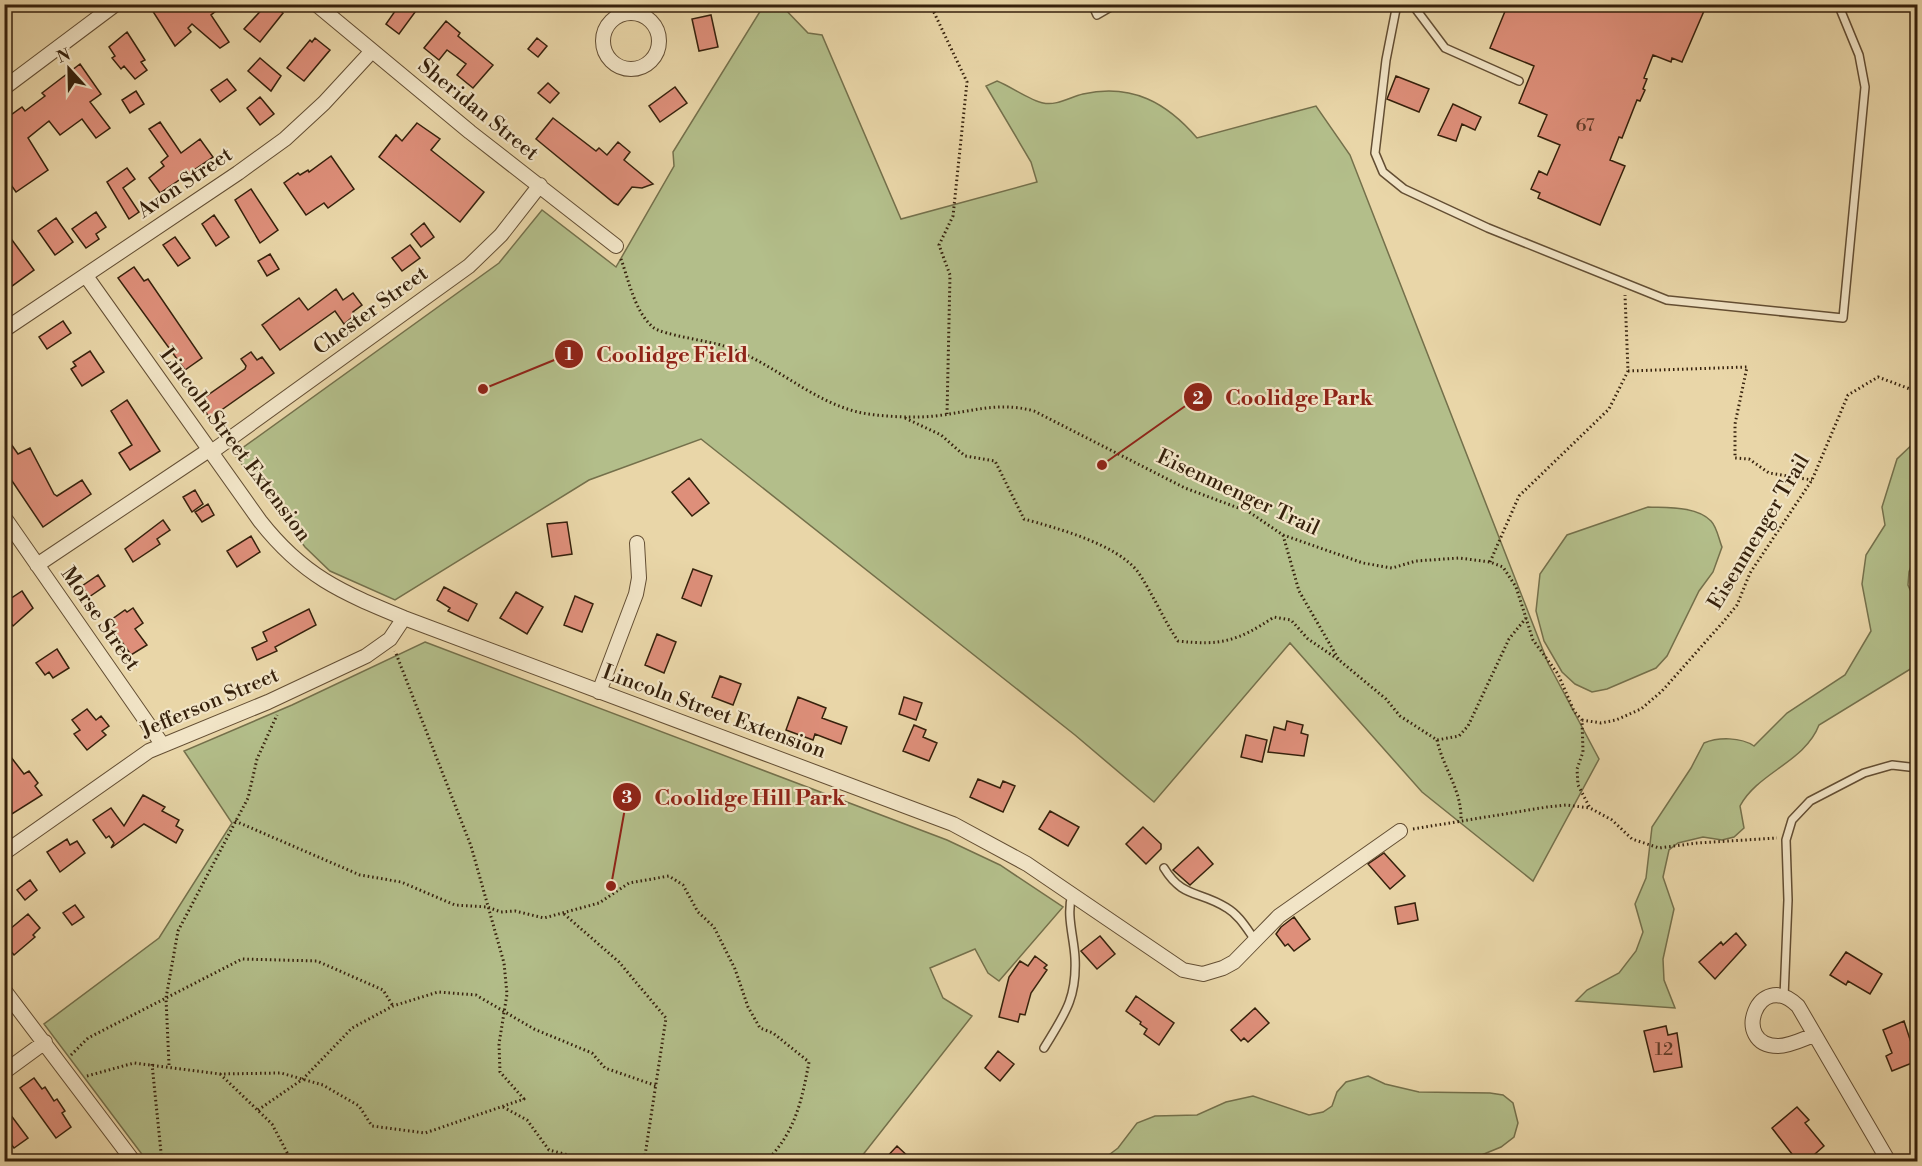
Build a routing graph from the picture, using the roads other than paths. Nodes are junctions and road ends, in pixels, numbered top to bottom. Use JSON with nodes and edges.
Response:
{"nodes":[{"id":1,"x":116,"y":4,"type":"edge"},
{"id":2,"x":316,"y":4,"type":"edge"},
{"id":3,"x":1092,"y":4,"type":"edge"},
{"id":4,"x":1116,"y":4,"type":"edge"},
{"id":5,"x":1397,"y":4,"type":"edge"},
{"id":6,"x":1412,"y":4,"type":"edge"},
{"id":7,"x":1838,"y":4,"type":"edge"},
{"id":8,"x":620,"y":10,"type":"edge"},
{"id":9,"x":372,"y":51,"type":"junction"},
{"id":10,"x":1519,"y":81,"type":"dead end"},
{"id":11,"x":4,"y":88,"type":"edge"},
{"id":12,"x":540,"y":185,"type":"junction"},
{"id":13,"x":616,"y":246,"type":"road end"},
{"id":14,"x":86,"y":276,"type":"junction"},
{"id":15,"x":4,"y":330,"type":"edge"},
{"id":16,"x":209,"y":452,"type":"junction"},
{"id":17,"x":4,"y":517,"type":"edge"},
{"id":18,"x":637,"y":543,"type":"dead end"},
{"id":19,"x":37,"y":565,"type":"junction"},
{"id":20,"x":404,"y":618,"type":"junction"},
{"id":21,"x":599,"y":692,"type":"junction"},
{"id":22,"x":162,"y":744,"type":"junction"},
{"id":23,"x":1917,"y":768,"type":"edge"},
{"id":24,"x":1400,"y":831,"type":"road end"},
{"id":25,"x":4,"y":853,"type":"edge"},
{"id":26,"x":1164,"y":868,"type":"dead end"},
{"id":27,"x":1072,"y":894,"type":"junction"},
{"id":28,"x":1255,"y":940,"type":"junction"},
{"id":29,"x":4,"y":990,"type":"edge"},
{"id":30,"x":1784,"y":997,"type":"junction"},
{"id":31,"x":1814,"y":1035,"type":"junction"},
{"id":32,"x":45,"y":1042,"type":"junction"},
{"id":33,"x":1044,"y":1048,"type":"dead end"},
{"id":34,"x":4,"y":1072,"type":"edge"},
{"id":35,"x":134,"y":1161,"type":"edge"},
{"id":36,"x":1889,"y":1161,"type":"edge"}],
"edges":[{"from":1,"to":11,"type":"street"},
{"from":2,"to":9,"type":"street","name":"Sheridan Street"},
{"from":3,"to":4,"type":"lane"},
{"from":5,"to":7,"type":"lane"},
{"from":6,"to":10,"type":"lane"},
{"from":8,"to":8,"type":"street"},
{"from":9,"to":12,"type":"street","name":"Sheridan Street"},
{"from":9,"to":14,"type":"street","name":"Avon Street"},
{"from":12,"to":13,"type":"street","name":"Sheridan Street"},
{"from":12,"to":16,"type":"street","name":"Chester Street"},
{"from":14,"to":15,"type":"street","name":"Avon Street"},
{"from":14,"to":16,"type":"street","name":"Lincoln Street Extension"},
{"from":16,"to":19,"type":"street","name":"Chester Street"},
{"from":16,"to":20,"type":"street","name":"Lincoln Street Extension"},
{"from":17,"to":19,"type":"street","name":"Morse Street"},
{"from":18,"to":21,"type":"street"},
{"from":19,"to":22,"type":"street","name":"Morse Street"},
{"from":20,"to":21,"type":"street","name":"Lincoln Street Extension"},
{"from":20,"to":22,"type":"street","name":"Jefferson Street"},
{"from":21,"to":27,"type":"street","name":"Lincoln Street Extension"},
{"from":22,"to":25,"type":"street","name":"Jefferson Street"},
{"from":23,"to":30,"type":"lane"},
{"from":24,"to":28,"type":"street","name":"Lincoln Street Extension"},
{"from":26,"to":28,"type":"lane"},
{"from":27,"to":28,"type":"street","name":"Lincoln Street Extension"},
{"from":27,"to":33,"type":"lane"},
{"from":29,"to":32,"type":"street"},
{"from":30,"to":31,"type":"street"},
{"from":30,"to":31,"type":"street"},
{"from":31,"to":36,"type":"street"},
{"from":32,"to":34,"type":"street"},
{"from":32,"to":35,"type":"street"}]}
